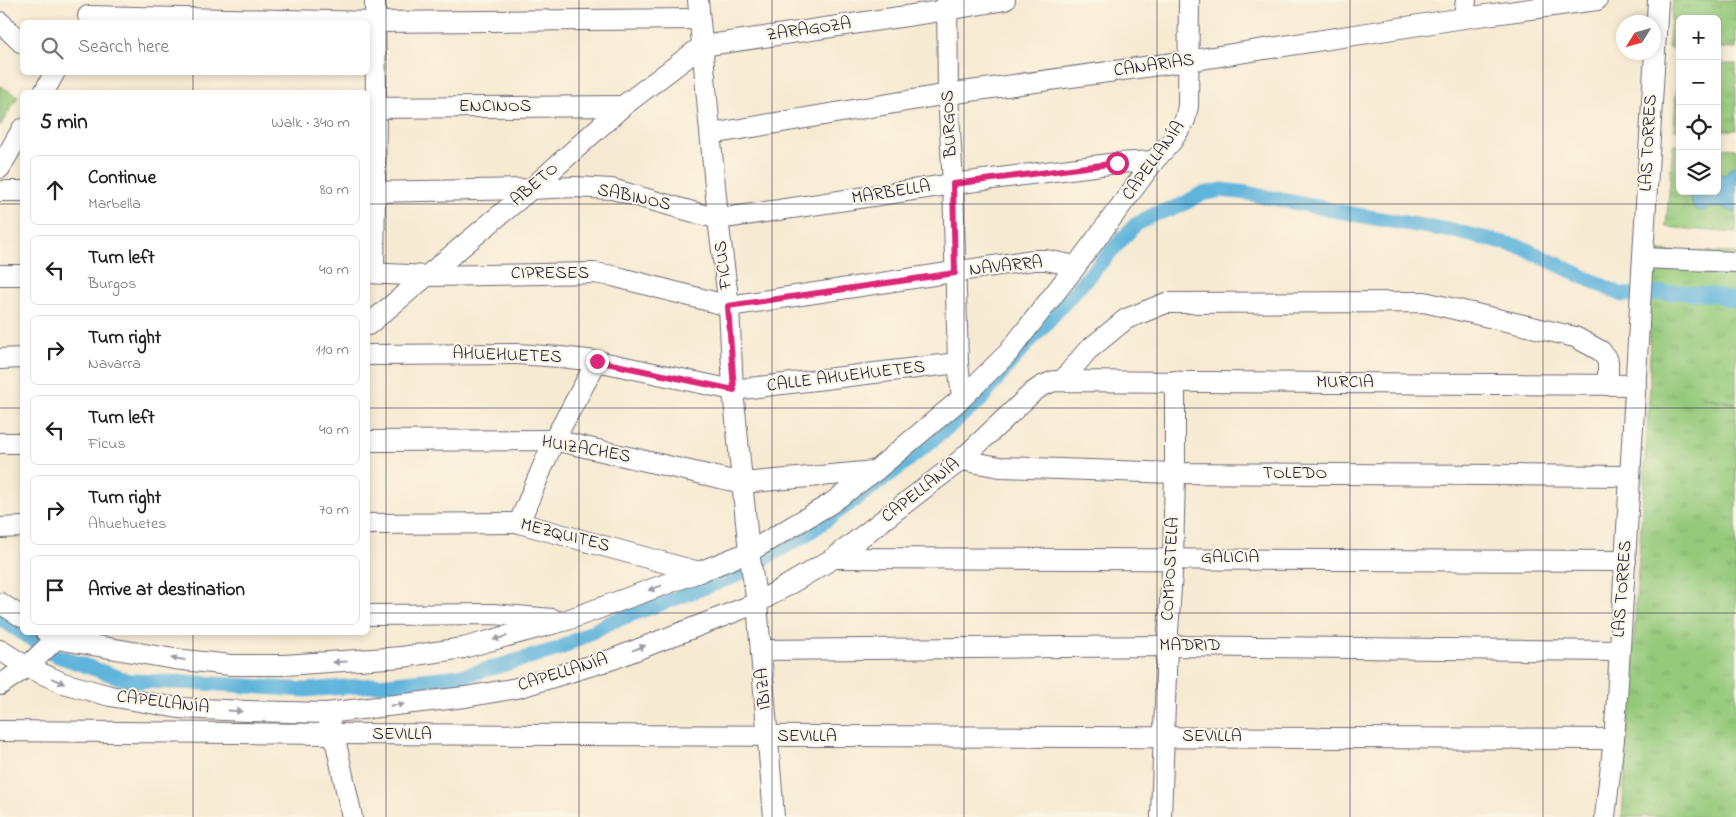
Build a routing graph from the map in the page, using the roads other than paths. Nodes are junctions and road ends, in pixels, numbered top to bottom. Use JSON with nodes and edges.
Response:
{"nodes":[{"id":1,"x":375,"y":0,"type":"edge"},
{"id":2,"x":1005,"y":0,"type":"edge"},
{"id":3,"x":1189,"y":0,"type":"edge"},
{"id":4,"x":1597,"y":0,"type":"edge"},
{"id":5,"x":1658,"y":0,"type":"edge"},
{"id":6,"x":947,"y":5,"type":"edge"},
{"id":7,"x":1465,"y":9,"type":"edge"},
{"id":8,"x":699,"y":10,"type":"edge"},
{"id":9,"x":90,"y":13,"type":"edge"},
{"id":10,"x":312,"y":20,"type":"edge"},
{"id":11,"x":0,"y":22,"type":"edge"},
{"id":12,"x":370,"y":22,"type":"edge"},
{"id":13,"x":375,"y":22,"type":"junction"},
{"id":14,"x":20,"y":41,"type":"edge"},
{"id":15,"x":702,"y":46,"type":"junction"},
{"id":16,"x":1188,"y":61,"type":"junction"},
{"id":17,"x":948,"y":94,"type":"junction"},
{"id":18,"x":623,"y":106,"type":"junction"},
{"id":19,"x":372,"y":108,"type":"edge"},
{"id":20,"x":20,"y":133,"type":"edge"},
{"id":21,"x":711,"y":134,"type":"junction"},
{"id":22,"x":1154,"y":161,"type":"junction"},
{"id":23,"x":0,"y":168,"type":"edge"},
{"id":24,"x":953,"y":184,"type":"junction"},
{"id":25,"x":531,"y":189,"type":"junction"},
{"id":26,"x":0,"y":191,"type":"edge"},
{"id":27,"x":20,"y":191,"type":"edge"},
{"id":28,"x":372,"y":192,"type":"edge"},
{"id":29,"x":718,"y":219,"type":"junction"},
{"id":30,"x":1643,"y":258,"type":"junction"},
{"id":31,"x":1736,"y":262,"type":"edge"},
{"id":32,"x":1076,"y":266,"type":"junction"},
{"id":33,"x":371,"y":273,"type":"edge"},
{"id":34,"x":955,"y":273,"type":"junction"},
{"id":35,"x":0,"y":275,"type":"edge"},
{"id":36,"x":20,"y":275,"type":"edge"},
{"id":37,"x":427,"y":276,"type":"junction"},
{"id":38,"x":728,"y":306,"type":"junction"},
{"id":39,"x":370,"y":323,"type":"edge"},
{"id":40,"x":370,"y":355,"type":"edge"},
{"id":41,"x":20,"y":358,"type":"edge"},
{"id":42,"x":0,"y":359,"type":"edge"},
{"id":43,"x":597,"y":361,"type":"junction"},
{"id":44,"x":958,"y":363,"type":"junction"},
{"id":45,"x":1058,"y":381,"type":"junction"},
{"id":46,"x":1175,"y":381,"type":"junction"},
{"id":47,"x":1608,"y":385,"type":"junction"},
{"id":48,"x":1636,"y":385,"type":"junction"},
{"id":49,"x":734,"y":390,"type":"junction"},
{"id":50,"x":962,"y":398,"type":"junction"},
{"id":51,"x":554,"y":440,"type":"junction"},
{"id":52,"x":370,"y":441,"type":"edge"},
{"id":53,"x":0,"y":443,"type":"edge"},
{"id":54,"x":20,"y":443,"type":"edge"},
{"id":55,"x":961,"y":460,"type":"junction"},
{"id":56,"x":875,"y":471,"type":"junction"},
{"id":57,"x":1176,"y":473,"type":"junction"},
{"id":58,"x":1630,"y":476,"type":"junction"},
{"id":59,"x":742,"y":483,"type":"junction"},
{"id":60,"x":519,"y":523,"type":"junction"},
{"id":61,"x":370,"y":524,"type":"edge"},
{"id":62,"x":0,"y":528,"type":"edge"},
{"id":63,"x":20,"y":528,"type":"edge"},
{"id":64,"x":750,"y":556,"type":"junction"},
{"id":65,"x":834,"y":558,"type":"junction"},
{"id":66,"x":1172,"y":558,"type":"junction"},
{"id":67,"x":1626,"y":561,"type":"junction"},
{"id":68,"x":699,"y":572,"type":"junction"},
{"id":69,"x":756,"y":597,"type":"junction"},
{"id":70,"x":0,"y":603,"type":"edge"},
{"id":71,"x":370,"y":614,"type":"edge"},
{"id":72,"x":20,"y":617,"type":"edge"},
{"id":73,"x":567,"y":620,"type":"junction"},
{"id":74,"x":1166,"y":646,"type":"junction"},
{"id":75,"x":46,"y":647,"type":"edge"},
{"id":76,"x":0,"y":650,"type":"edge"},
{"id":77,"x":760,"y":650,"type":"junction"},
{"id":78,"x":1619,"y":651,"type":"junction"},
{"id":79,"x":0,"y":685,"type":"edge"},
{"id":80,"x":326,"y":713,"type":"junction"},
{"id":81,"x":0,"y":731,"type":"edge"},
{"id":82,"x":334,"y":734,"type":"junction"},
{"id":83,"x":768,"y":736,"type":"junction"},
{"id":84,"x":1163,"y":737,"type":"junction"},
{"id":85,"x":1614,"y":739,"type":"junction"},
{"id":86,"x":352,"y":817,"type":"edge"},
{"id":87,"x":774,"y":817,"type":"edge"},
{"id":88,"x":1161,"y":817,"type":"edge"},
{"id":89,"x":1605,"y":817,"type":"edge"}],
"edges":[{"from":1,"to":13,"type":"street"},
{"from":2,"to":6,"type":"street","name":"ZARAGOZA"},
{"from":3,"to":16,"type":"street"},
{"from":4,"to":7,"type":"street","name":"CANARIAS"},
{"from":5,"to":30,"type":"street","name":"LAS TORRES"},
{"from":6,"to":15,"type":"street","name":"ZARAGOZA"},
{"from":6,"to":17,"type":"street","name":"BURGOS"},
{"from":7,"to":16,"type":"street","name":"CANARIAS"},
{"from":8,"to":13,"type":"street"},
{"from":8,"to":15,"type":"street","name":"FICUS"},
{"from":9,"to":10,"type":"street"},
{"from":11,"to":14,"type":"street"},
{"from":12,"to":13,"type":"street"},
{"from":13,"to":19,"type":"street"},
{"from":15,"to":18,"type":"street","name":"ABETO"},
{"from":15,"to":21,"type":"street","name":"FICUS"},
{"from":16,"to":17,"type":"street","name":"CANARIAS"},
{"from":16,"to":22,"type":"street","name":"CAPELLANÍA"},
{"from":17,"to":21,"type":"street","name":"CANARIAS"},
{"from":17,"to":24,"type":"street","name":"BURGOS"},
{"from":18,"to":19,"type":"street","name":"ENCINOS"},
{"from":18,"to":25,"type":"street","name":"ABETO"},
{"from":19,"to":28,"type":"street"},
{"from":20,"to":23,"type":"street"},
{"from":21,"to":29,"type":"street","name":"FICUS"},
{"from":22,"to":24,"type":"street","name":"MARBELLA"},
{"from":22,"to":32,"type":"street","name":"CAPELLANÍA"},
{"from":24,"to":29,"type":"street","name":"MARBELLA"},
{"from":24,"to":34,"type":"street","name":"BURGOS"},
{"from":25,"to":28,"type":"street","name":"SABINOS"},
{"from":25,"to":29,"type":"street","name":"SABINOS"},
{"from":25,"to":37,"type":"street","name":"ABETO"},
{"from":26,"to":27,"type":"street"},
{"from":28,"to":33,"type":"street"},
{"from":29,"to":38,"type":"street","name":"FICUS"},
{"from":30,"to":31,"type":"street"},
{"from":30,"to":48,"type":"street","name":"LAS TORRES"},
{"from":32,"to":34,"type":"street","name":"NAVARRA"},
{"from":32,"to":50,"type":"street","name":"CAPELLANÍA"},
{"from":33,"to":37,"type":"street","name":"CIPRESES"},
{"from":34,"to":38,"type":"street","name":"NAVARRA"},
{"from":34,"to":44,"type":"street","name":"BURGOS"},
{"from":35,"to":36,"type":"street"},
{"from":37,"to":38,"type":"street","name":"CIPRESES"},
{"from":37,"to":39,"type":"street","name":"ABETO"},
{"from":38,"to":49,"type":"street","name":"FICUS"},
{"from":40,"to":43,"type":"street","name":"AHUEHUETES"},
{"from":41,"to":42,"type":"street"},
{"from":43,"to":49,"type":"street","name":"AHUEHUETES"},
{"from":43,"to":51,"type":"street"},
{"from":44,"to":49,"type":"street","name":"CALLE AHUEHUETES"},
{"from":44,"to":50,"type":"street","name":"BURGOS"},
{"from":45,"to":46,"type":"street","name":"MURCIA"},
{"from":45,"to":47,"type":"street"},
{"from":45,"to":55,"type":"street","name":"CAPELLANÍA"},
{"from":46,"to":47,"type":"street","name":"MURCIA"},
{"from":46,"to":57,"type":"street","name":"COMPOSTELA"},
{"from":47,"to":48,"type":"street","name":"MURCIA"},
{"from":48,"to":58,"type":"street","name":"LAS TORRES"},
{"from":49,"to":59,"type":"street","name":"FICUS"},
{"from":50,"to":56,"type":"street","name":"CAPELLANÍA"},
{"from":51,"to":52,"type":"street","name":"HUIZACHES"},
{"from":51,"to":59,"type":"street","name":"HUIZACHES"},
{"from":51,"to":60,"type":"street"},
{"from":53,"to":54,"type":"street"},
{"from":55,"to":57,"type":"street","name":"TOLEDO"},
{"from":55,"to":65,"type":"street","name":"CAPELLANÍA"},
{"from":56,"to":59,"type":"street","name":"HUIZACHES"},
{"from":56,"to":64,"type":"street","name":"CAPELLANÍA"},
{"from":57,"to":58,"type":"street","name":"TOLEDO"},
{"from":57,"to":66,"type":"street","name":"COMPOSTELA"},
{"from":58,"to":67,"type":"street","name":"LAS TORRES"},
{"from":59,"to":64,"type":"street","name":"FICUS"},
{"from":60,"to":61,"type":"street","name":"MEZQUITES"},
{"from":60,"to":68,"type":"street","name":"MEZQUITES"},
{"from":62,"to":63,"type":"street"},
{"from":64,"to":68,"type":"street","name":"CAPELLANÍA"},
{"from":64,"to":69,"type":"street","name":"FICUS"},
{"from":65,"to":66,"type":"street","name":"GALICIA"},
{"from":65,"to":69,"type":"street","name":"CAPELLANÍA"},
{"from":66,"to":67,"type":"street","name":"GALICIA"},
{"from":66,"to":74,"type":"street","name":"COMPOSTELA"},
{"from":67,"to":78,"type":"street","name":"LAS TORRES"},
{"from":68,"to":73,"type":"street","name":"CAPELLANÍA","one_way":true},
{"from":69,"to":77,"type":"street","name":"IBIZA"},
{"from":80,"to":69,"type":"street","name":"CAPELLANÍA","one_way":true},
{"from":70,"to":72,"type":"street"},
{"from":71,"to":73,"type":"street","name":"CAPELLANÍA"},
{"from":73,"to":75,"type":"street","name":"CAPELLANÍA","one_way":true},
{"from":74,"to":77,"type":"street","name":"MADRID"},
{"from":74,"to":78,"type":"street","name":"MADRID"},
{"from":74,"to":84,"type":"street","name":"COMPOSTELA"},
{"from":75,"to":76,"type":"street","name":"CAPELLANÍA"},
{"from":75,"to":79,"type":"street"},
{"from":75,"to":80,"type":"street","name":"CAPELLANÍA","one_way":true},
{"from":77,"to":83,"type":"street","name":"IBIZA"},
{"from":78,"to":85,"type":"street","name":"LAS TORRES"},
{"from":80,"to":82,"type":"street"},
{"from":81,"to":82,"type":"street","name":"SEVILLA"},
{"from":82,"to":83,"type":"street","name":"SEVILLA"},
{"from":82,"to":86,"type":"street"},
{"from":83,"to":84,"type":"street","name":"SEVILLA"},
{"from":83,"to":87,"type":"street","name":"IBIZA"},
{"from":84,"to":85,"type":"street","name":"SEVILLA"},
{"from":84,"to":88,"type":"street","name":"COMPOSTELA"},
{"from":85,"to":89,"type":"street","name":"LAS TORRES"}]}
